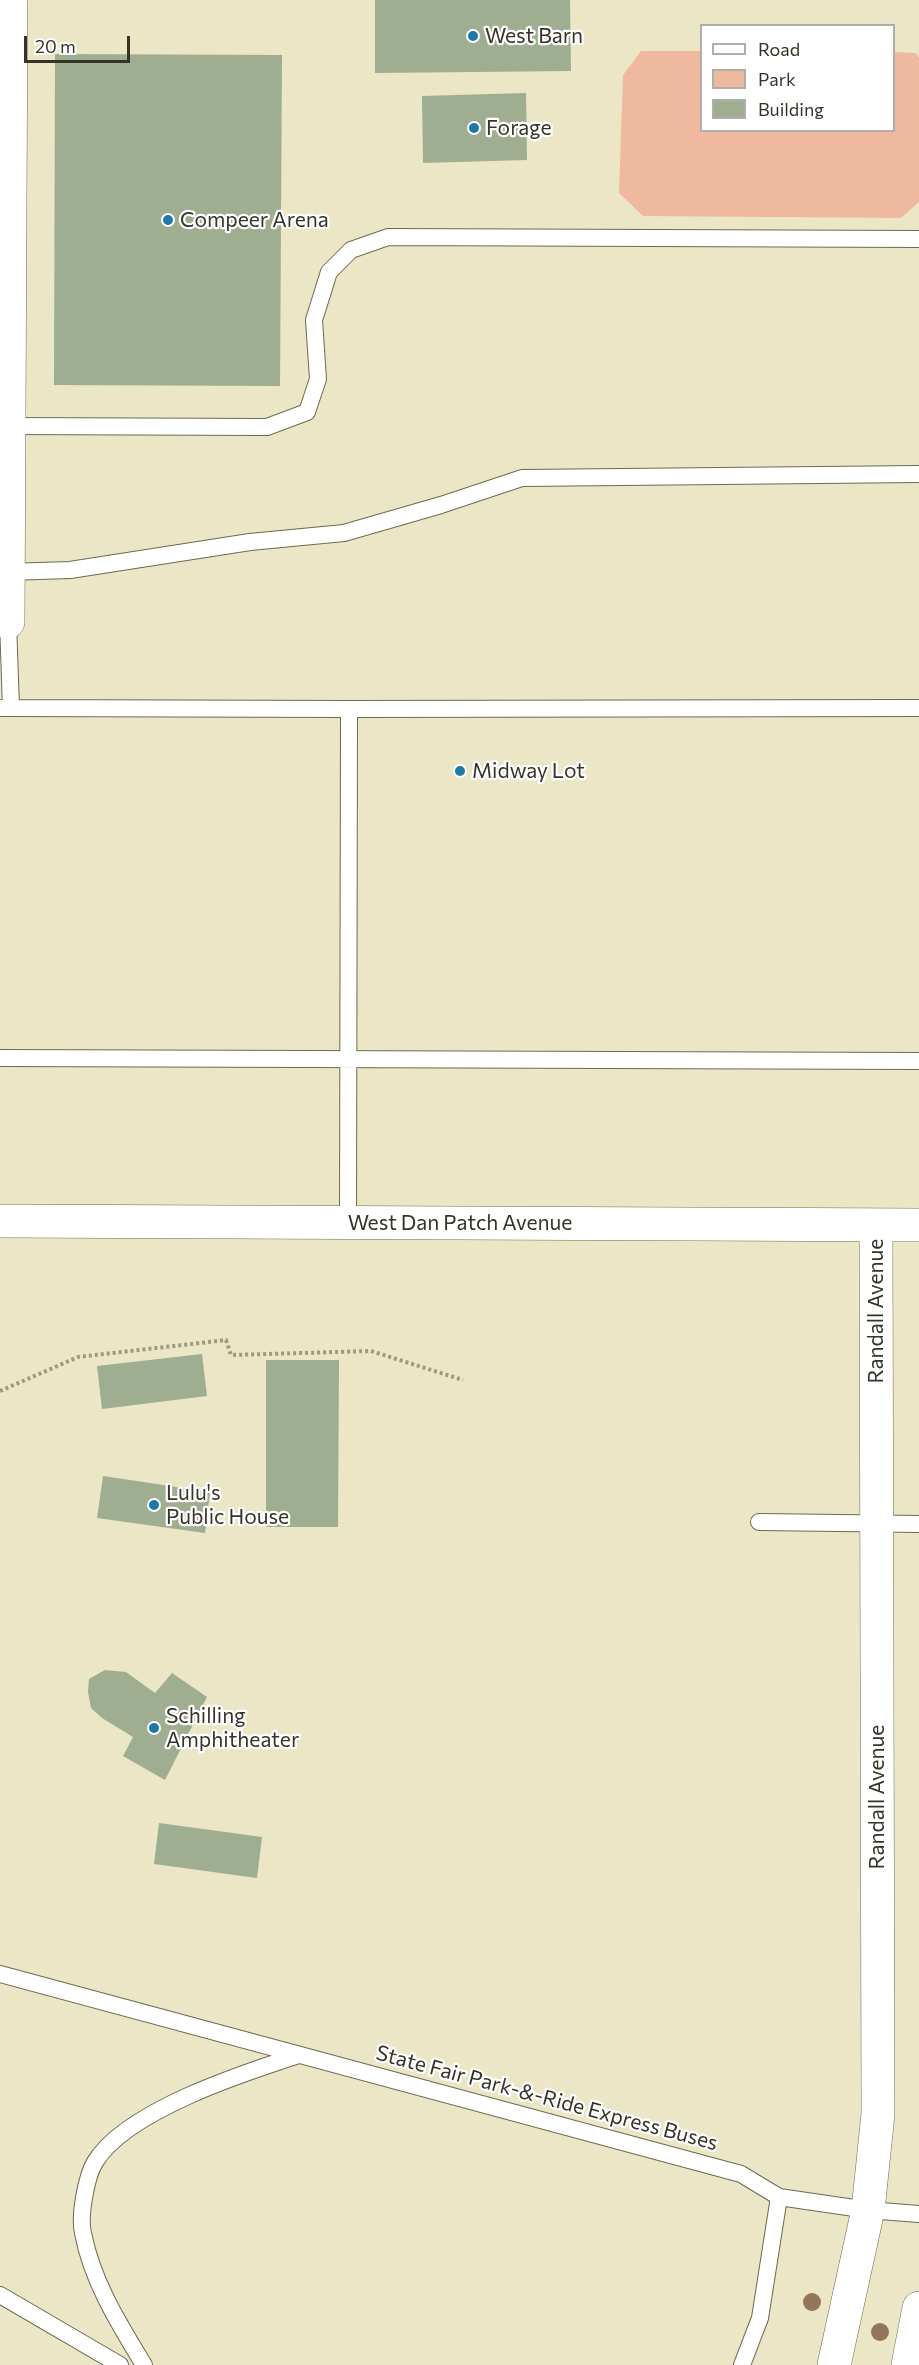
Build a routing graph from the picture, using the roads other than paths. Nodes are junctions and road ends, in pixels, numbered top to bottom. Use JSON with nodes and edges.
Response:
{"nodes":[{"id":1,"x":11,"y":0,"type":"edge"},
{"id":2,"x":919,"y":239,"type":"edge"},
{"id":3,"x":8,"y":426,"type":"junction"},
{"id":4,"x":919,"y":474,"type":"edge"},
{"id":5,"x":8,"y":572,"type":"junction"},
{"id":6,"x":8,"y":622,"type":"joint"},
{"id":7,"x":6,"y":708,"type":"edge"},
{"id":8,"x":919,"y":708,"type":"edge"},
{"id":9,"x":349,"y":709,"type":"junction"},
{"id":10,"x":0,"y":1058,"type":"edge"},
{"id":11,"x":350,"y":1058,"type":"junction"},
{"id":12,"x":919,"y":1060,"type":"edge"},
{"id":13,"x":0,"y":1221,"type":"edge"},
{"id":14,"x":348,"y":1223,"type":"junction"},
{"id":15,"x":876,"y":1225,"type":"junction"},
{"id":16,"x":919,"y":1225,"type":"edge"},
{"id":17,"x":759,"y":1522,"type":"dead end"},
{"id":18,"x":877,"y":1523,"type":"junction"},
{"id":19,"x":919,"y":1524,"type":"edge"},
{"id":20,"x":0,"y":1974,"type":"edge"},
{"id":21,"x":299,"y":2055,"type":"junction"},
{"id":22,"x":779,"y":2197,"type":"junction"},
{"id":23,"x":867,"y":2210,"type":"junction"},
{"id":24,"x":919,"y":2214,"type":"edge"},
{"id":25,"x":0,"y":2295,"type":"edge"},
{"id":26,"x":919,"y":2308,"type":"edge"},
{"id":27,"x":120,"y":2365,"type":"edge"},
{"id":28,"x":144,"y":2365,"type":"edge"},
{"id":29,"x":742,"y":2365,"type":"edge"},
{"id":30,"x":834,"y":2365,"type":"edge"},
{"id":31,"x":908,"y":2365,"type":"edge"}],
"edges":[{"from":1,"to":3,"type":"street"},
{"from":2,"to":3,"type":"lane"},
{"from":3,"to":5,"type":"street"},
{"from":4,"to":5,"type":"lane"},
{"from":5,"to":6,"type":"street"},
{"from":6,"to":7,"type":"lane"},
{"from":7,"to":9,"type":"lane"},
{"from":8,"to":9,"type":"lane"},
{"from":9,"to":11,"type":"lane"},
{"from":10,"to":11,"type":"lane"},
{"from":11,"to":12,"type":"lane"},
{"from":11,"to":14,"type":"lane"},
{"from":13,"to":14,"type":"street","name":"West Dan Patch Avenue"},
{"from":14,"to":15,"type":"street","name":"West Dan Patch Avenue"},
{"from":15,"to":16,"type":"street","name":"West Dan Patch Avenue"},
{"from":15,"to":18,"type":"street","name":"Randall Avenue"},
{"from":17,"to":18,"type":"lane"},
{"from":18,"to":19,"type":"lane"},
{"from":18,"to":23,"type":"street","name":"Randall Avenue"},
{"from":20,"to":21,"type":"lane","name":"State Fair Park-&-Ride Express Buses"},
{"from":21,"to":22,"type":"lane","name":"State Fair Park-&-Ride Express Buses"},
{"from":21,"to":28,"type":"lane"},
{"from":22,"to":23,"type":"lane"},
{"from":22,"to":29,"type":"lane"},
{"from":23,"to":24,"type":"lane"},
{"from":23,"to":30,"type":"street","name":"Randall Avenue"},
{"from":25,"to":27,"type":"lane"},
{"from":26,"to":31,"type":"street"}]}
